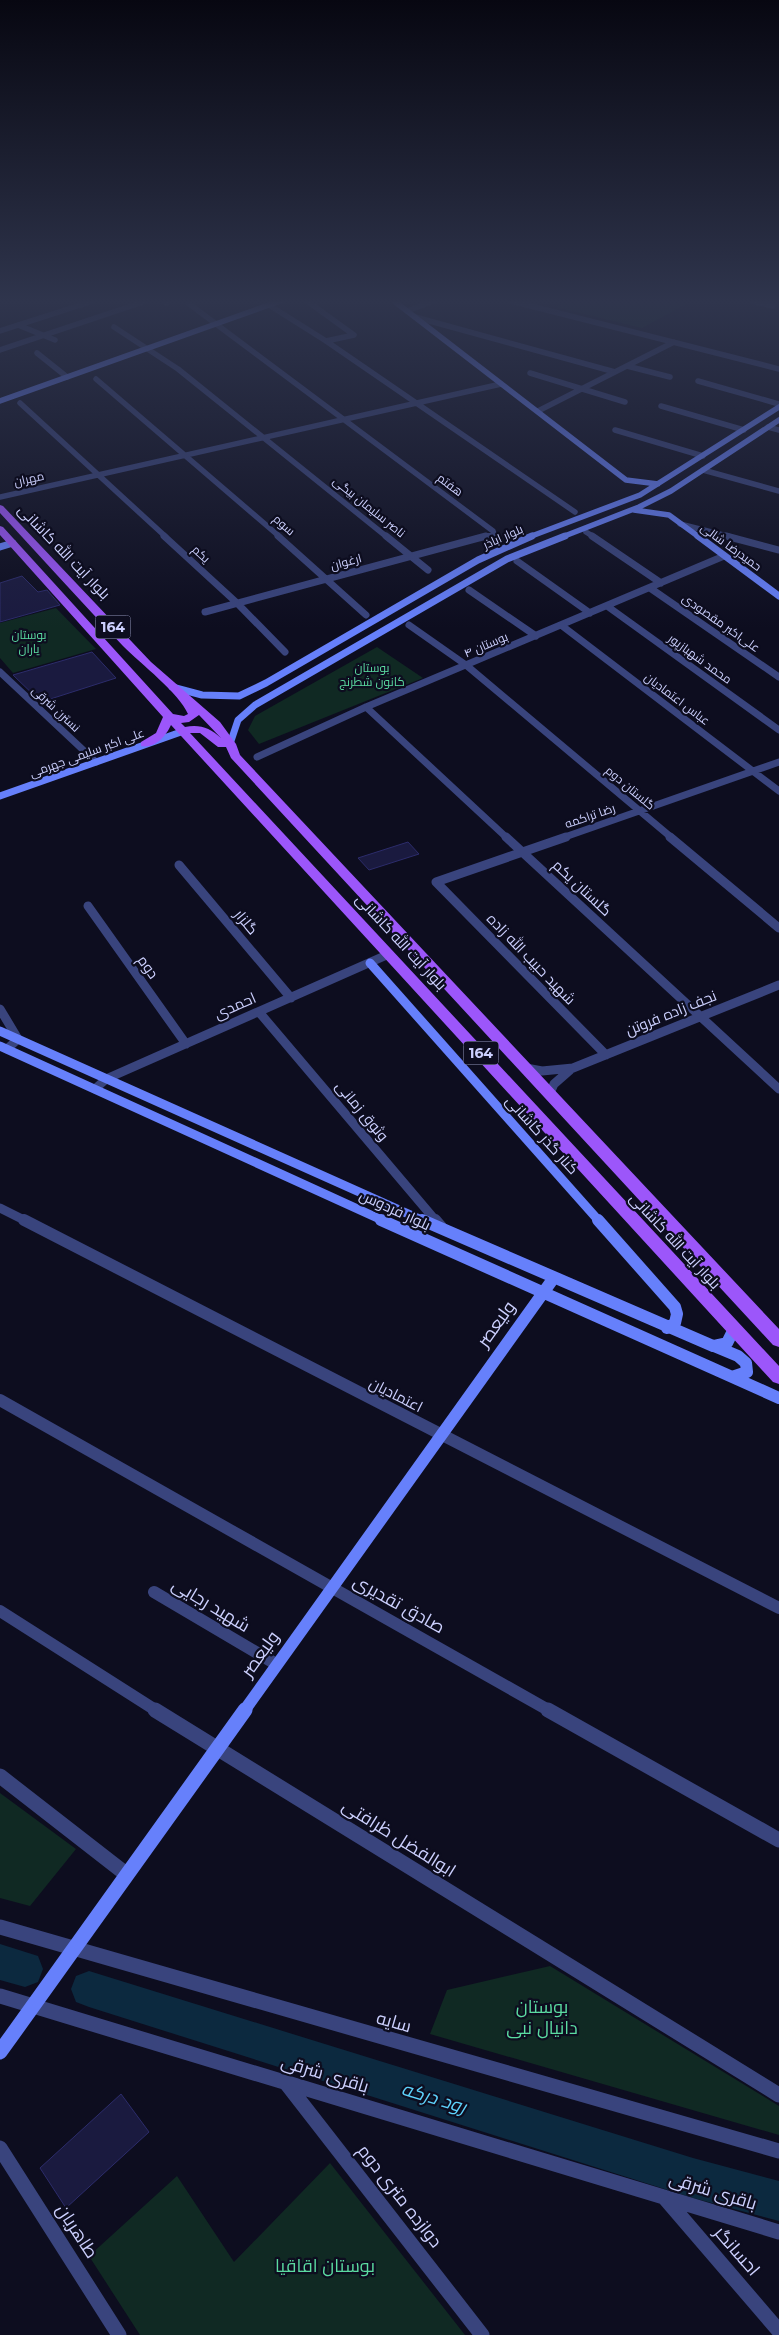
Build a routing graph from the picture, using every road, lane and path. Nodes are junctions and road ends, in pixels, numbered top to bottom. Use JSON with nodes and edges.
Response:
{"nodes":[{"id":1,"x":28,"y":410,"type":"edge"},
{"id":2,"x":132,"y":410,"type":"edge"},
{"id":3,"x":231,"y":410,"type":"edge"},
{"id":4,"x":330,"y":410,"type":"edge"},
{"id":5,"x":381,"y":410,"type":"edge"},
{"id":6,"x":427,"y":410,"type":"edge"},
{"id":7,"x":674,"y":410,"type":"edge"},
{"id":8,"x":772,"y":410,"type":"edge"},
{"id":9,"x":538,"y":411,"type":"edge"},
{"id":10,"x":342,"y":419,"type":"junction"},
{"id":11,"x":779,"y":420,"type":"edge"},
{"id":12,"x":768,"y":427,"type":"junction"},
{"id":13,"x":616,"y":430,"type":"dead end"},
{"id":14,"x":744,"y":430,"type":"junction"},
{"id":15,"x":779,"y":430,"type":"edge"},
{"id":16,"x":265,"y":436,"type":"junction"},
{"id":17,"x":185,"y":455,"type":"junction"},
{"id":18,"x":703,"y":456,"type":"junction"},
{"id":19,"x":702,"y":470,"type":"junction"},
{"id":20,"x":99,"y":474,"type":"junction"},
{"id":21,"x":626,"y":480,"type":"junction"},
{"id":22,"x":659,"y":484,"type":"junction"},
{"id":23,"x":779,"y":484,"type":"edge"},
{"id":24,"x":776,"y":490,"type":"edge"},
{"id":25,"x":671,"y":491,"type":"junction"},
{"id":26,"x":0,"y":497,"type":"edge"},
{"id":27,"x":626,"y":501,"type":"junction"},
{"id":28,"x":0,"y":508,"type":"edge"},
{"id":29,"x":629,"y":510,"type":"junction"},
{"id":30,"x":575,"y":512,"type":"dead end"},
{"id":31,"x":669,"y":515,"type":"junction"},
{"id":32,"x":680,"y":524,"type":"junction"},
{"id":33,"x":0,"y":529,"type":"edge"},
{"id":34,"x":586,"y":532,"type":"dead end"},
{"id":35,"x":494,"y":534,"type":"joint"},
{"id":36,"x":13,"y":543,"type":"junction"},
{"id":37,"x":0,"y":547,"type":"edge"},
{"id":38,"x":779,"y":550,"type":"edge"},
{"id":39,"x":412,"y":556,"type":"junction"},
{"id":40,"x":724,"y":556,"type":"junction"},
{"id":41,"x":517,"y":561,"type":"dead end"},
{"id":42,"x":428,"y":570,"type":"dead end"},
{"id":43,"x":327,"y":578,"type":"junction"},
{"id":44,"x":661,"y":583,"type":"junction"},
{"id":45,"x":650,"y":588,"type":"junction"},
{"id":46,"x":469,"y":590,"type":"dead end"},
{"id":47,"x":779,"y":596,"type":"edge"},
{"id":48,"x":237,"y":603,"type":"junction"},
{"id":49,"x":607,"y":606,"type":"junction"},
{"id":50,"x":205,"y":612,"type":"dead end"},
{"id":51,"x":590,"y":613,"type":"junction"},
{"id":52,"x":366,"y":615,"type":"dead end"},
{"id":53,"x":409,"y":625,"type":"dead end"},
{"id":54,"x":561,"y":625,"type":"junction"},
{"id":55,"x":536,"y":636,"type":"junction"},
{"id":56,"x":284,"y":652,"type":"dead end"},
{"id":57,"x":466,"y":665,"type":"junction"},
{"id":58,"x":0,"y":672,"type":"edge"},
{"id":59,"x":779,"y":677,"type":"edge"},
{"id":60,"x":169,"y":686,"type":"junction"},
{"id":61,"x":239,"y":696,"type":"junction"},
{"id":62,"x":188,"y":701,"type":"junction"},
{"id":63,"x":255,"y":705,"type":"junction"},
{"id":64,"x":366,"y":707,"type":"junction"},
{"id":65,"x":169,"y":717,"type":"junction"},
{"id":66,"x":779,"y":730,"type":"edge"},
{"id":67,"x":181,"y":732,"type":"junction"},
{"id":68,"x":231,"y":741,"type":"junction"},
{"id":69,"x":145,"y":744,"type":"junction"},
{"id":70,"x":235,"y":756,"type":"junction"},
{"id":71,"x":257,"y":756,"type":"dead end"},
{"id":72,"x":96,"y":762,"type":"junction"},
{"id":73,"x":779,"y":762,"type":"edge"},
{"id":74,"x":753,"y":771,"type":"junction"},
{"id":75,"x":779,"y":791,"type":"edge"},
{"id":76,"x":0,"y":796,"type":"edge"},
{"id":77,"x":640,"y":811,"type":"junction"},
{"id":78,"x":522,"y":852,"type":"junction"},
{"id":79,"x":179,"y":865,"type":"dead end"},
{"id":80,"x":436,"y":882,"type":"joint"},
{"id":81,"x":88,"y":906,"type":"dead end"},
{"id":82,"x":779,"y":928,"type":"edge"},
{"id":83,"x":390,"y":954,"type":"junction"},
{"id":84,"x":370,"y":963,"type":"junction"},
{"id":85,"x":779,"y":985,"type":"edge"},
{"id":86,"x":291,"y":998,"type":"junction"},
{"id":87,"x":0,"y":1009,"type":"edge"},
{"id":88,"x":259,"y":1012,"type":"junction"},
{"id":89,"x":701,"y":1017,"type":"junction"},
{"id":90,"x":0,"y":1031,"type":"edge"},
{"id":91,"x":18,"y":1039,"type":"junction"},
{"id":92,"x":186,"y":1044,"type":"junction"},
{"id":93,"x":3,"y":1047,"type":"edge"},
{"id":94,"x":606,"y":1055,"type":"junction"},
{"id":95,"x":526,"y":1068,"type":"junction"},
{"id":96,"x":573,"y":1068,"type":"junction"},
{"id":97,"x":106,"y":1079,"type":"junction"},
{"id":98,"x":95,"y":1089,"type":"junction"},
{"id":99,"x":779,"y":1089,"type":"edge"},
{"id":100,"x":550,"y":1094,"type":"junction"},
{"id":101,"x":228,"y":1135,"type":"junction"},
{"id":102,"x":218,"y":1146,"type":"junction"},
{"id":103,"x":0,"y":1208,"type":"edge"},
{"id":104,"x":442,"y":1229,"type":"junction"},
{"id":105,"x":431,"y":1243,"type":"junction"},
{"id":106,"x":553,"y":1278,"type":"junction"},
{"id":107,"x":541,"y":1293,"type":"junction"},
{"id":108,"x":666,"y":1328,"type":"junction"},
{"id":109,"x":734,"y":1329,"type":"junction"},
{"id":110,"x":779,"y":1340,"type":"edge"},
{"id":111,"x":713,"y":1346,"type":"junction"},
{"id":112,"x":732,"y":1377,"type":"junction"},
{"id":113,"x":779,"y":1377,"type":"edge"},
{"id":114,"x":779,"y":1398,"type":"edge"},
{"id":115,"x":0,"y":1400,"type":"edge"},
{"id":116,"x":439,"y":1436,"type":"junction"},
{"id":117,"x":331,"y":1587,"type":"junction"},
{"id":118,"x":154,"y":1592,"type":"dead end"},
{"id":119,"x":779,"y":1608,"type":"edge"},
{"id":120,"x":0,"y":1611,"type":"edge"},
{"id":121,"x":276,"y":1664,"type":"junction"},
{"id":122,"x":216,"y":1748,"type":"junction"},
{"id":123,"x":0,"y":1776,"type":"edge"},
{"id":124,"x":779,"y":1840,"type":"edge"},
{"id":125,"x":126,"y":1874,"type":"junction"},
{"id":126,"x":0,"y":1927,"type":"edge"},
{"id":127,"x":72,"y":1949,"type":"junction"},
{"id":128,"x":0,"y":1996,"type":"edge"},
{"id":129,"x":33,"y":2006,"type":"junction"},
{"id":130,"x":0,"y":2052,"type":"edge"},
{"id":131,"x":286,"y":2082,"type":"junction"},
{"id":132,"x":779,"y":2095,"type":"edge"},
{"id":133,"x":0,"y":2148,"type":"edge"},
{"id":134,"x":779,"y":2151,"type":"edge"},
{"id":135,"x":664,"y":2197,"type":"junction"},
{"id":136,"x":779,"y":2232,"type":"edge"},
{"id":137,"x":779,"y":2331,"type":"edge"},
{"id":138,"x":119,"y":2335,"type":"edge"},
{"id":139,"x":482,"y":2335,"type":"edge"}],
"edges":[{"from":1,"to":20,"type":"street"},
{"from":2,"to":17,"type":"street","name":"سوم"},
{"from":3,"to":16,"type":"street","name":"ناصر سلیمان بیگی"},
{"from":4,"to":10,"type":"street","name":"هفتم"},
{"from":5,"to":10,"type":"street","name":"مهران"},
{"from":6,"to":30,"type":"street"},
{"from":7,"to":14,"type":"street"},
{"from":8,"to":14,"type":"main road","name":"بلوار اباذر"},
{"from":9,"to":21,"type":"main road"},
{"from":10,"to":16,"type":"street","name":"مهران"},
{"from":10,"to":35,"type":"street","name":"هفتم"},
{"from":11,"to":12,"type":"main road","name":"بلوار اباذر"},
{"from":12,"to":15,"type":"street"},
{"from":12,"to":19,"type":"main road","name":"بلوار اباذر"},
{"from":13,"to":18,"type":"street"},
{"from":14,"to":18,"type":"main road","name":"بلوار اباذر"},
{"from":16,"to":17,"type":"street","name":"مهران"},
{"from":16,"to":39,"type":"street","name":"ناصر سلیمان بیگی"},
{"from":17,"to":20,"type":"street","name":"مهران"},
{"from":17,"to":43,"type":"street","name":"سوم"},
{"from":18,"to":22,"type":"main road","name":"بلوار اباذر"},
{"from":19,"to":24,"type":"street"},
{"from":19,"to":25,"type":"main road","name":"بلوار اباذر"},
{"from":20,"to":26,"type":"street","name":"مهران"},
{"from":20,"to":48,"type":"street","name":"یکم"},
{"from":21,"to":22,"type":"main road"},
{"from":21,"to":27,"type":"main road"},
{"from":22,"to":27,"type":"main road","name":"بلوار اباذر"},
{"from":23,"to":24,"type":"street"},
{"from":25,"to":29,"type":"main road","name":"بلوار اباذر"},
{"from":25,"to":31,"type":"main road"},
{"from":27,"to":61,"type":"main road","name":"بلوار اباذر"},
{"from":28,"to":60,"type":"main road","name":"بلوار آیت الله کاشانی","number":"164"},
{"from":29,"to":31,"type":"main road"},
{"from":29,"to":63,"type":"main road","name":"بلوار اباذر"},
{"from":31,"to":32,"type":"main road","name":"حمیدرضا شالی"},
{"from":32,"to":38,"type":"street"},
{"from":32,"to":40,"type":"main road","name":"حمیدرضا شالی"},
{"from":33,"to":36,"type":"main road","name":"بلوار آیت الله کاشانی","number":"164"},
{"from":34,"to":44,"type":"street"},
{"from":35,"to":39,"type":"street","name":"ارغوان"},
{"from":36,"to":37,"type":"main road"},
{"from":36,"to":65,"type":"main road","name":"بلوار آیت الله کاشانی","number":"164"},
{"from":39,"to":42,"type":"street","name":"ناصر سلیمان بیگی"},
{"from":39,"to":43,"type":"street","name":"ارغوان"},
{"from":40,"to":44,"type":"street","name":"بوستان ۴"},
{"from":40,"to":47,"type":"main road","name":"حمیدرضا شالی"},
{"from":41,"to":51,"type":"street"},
{"from":43,"to":48,"type":"street","name":"ارغوان"},
{"from":43,"to":52,"type":"street","name":"سوم"},
{"from":44,"to":45,"type":"street","name":"بوستان ۴"},
{"from":45,"to":49,"type":"street","name":"بوستان ۴"},
{"from":45,"to":59,"type":"street","name":"علی‌اکبر مقصودی"},
{"from":46,"to":55,"type":"street"},
{"from":48,"to":50,"type":"street","name":"ارغوان"},
{"from":48,"to":56,"type":"street","name":"یکم"},
{"from":49,"to":51,"type":"street","name":"بوستان ۴"},
{"from":49,"to":66,"type":"street","name":"محمد شهبازپور"},
{"from":51,"to":54,"type":"street","name":"بوستان ۴"},
{"from":53,"to":57,"type":"street","name":"گلستان دوم"},
{"from":54,"to":55,"type":"street","name":"بوستان ۴"},
{"from":54,"to":74,"type":"street","name":"عباس اعتمادیان"},
{"from":55,"to":57,"type":"street","name":"بوستان ۴"},
{"from":57,"to":64,"type":"street","name":"بوستان ۴"},
{"from":57,"to":77,"type":"street","name":"گلستان دوم"},
{"from":58,"to":72,"type":"street","name":"نسترن شرقی"},
{"from":60,"to":61,"type":"main road"},
{"from":60,"to":62,"type":"main road","name":"بلوار آیت الله کاشانی","number":"164"},
{"from":61,"to":63,"type":"main road"},
{"from":62,"to":65,"type":"main road"},
{"from":62,"to":68,"type":"main road","name":"بلوار آیت الله کاشانی","number":"164"},
{"from":63,"to":68,"type":"main road","name":"بلوار اباذر"},
{"from":64,"to":71,"type":"street","name":"بوستان ۴"},
{"from":64,"to":78,"type":"street","name":"گلستان یکم"},
{"from":65,"to":67,"type":"main road","name":"بلوار آیت الله کاشانی","number":"164"},
{"from":65,"to":69,"type":"main road"},
{"from":67,"to":69,"type":"main road","name":"علی اکبر سلیمی جهرمی"},
{"from":67,"to":70,"type":"main road"},
{"from":67,"to":83,"type":"main road","name":"بلوار آیت الله کاشانی","number":"164"},
{"from":68,"to":70,"type":"main road","name":"بلوار آیت الله کاشانی","number":"164"},
{"from":69,"to":72,"type":"main road","name":"علی اکبر سلیمی جهرمی"},
{"from":70,"to":95,"type":"main road","name":"بلوار آیت الله کاشانی","number":"164"},
{"from":72,"to":76,"type":"main road","name":"علی اکبر سلیمی جهرمی"},
{"from":73,"to":74,"type":"street","name":"رضا تراکمه"},
{"from":74,"to":75,"type":"street","name":"عباس اعتمادیان"},
{"from":74,"to":77,"type":"street","name":"رضا تراکمه"},
{"from":77,"to":78,"type":"street","name":"رضا تراکمه"},
{"from":77,"to":82,"type":"street","name":"گلستان دوم"},
{"from":78,"to":80,"type":"street","name":"رضا تراکمه"},
{"from":78,"to":89,"type":"street","name":"گلستان یکم"},
{"from":79,"to":86,"type":"street","name":"گلزار"},
{"from":80,"to":94,"type":"street","name":"شهید حبیب الله زاده"},
{"from":81,"to":92,"type":"street","name":"دوم"},
{"from":83,"to":84,"type":"street","name":"احمدی"},
{"from":83,"to":109,"type":"main road","name":"بلوار آیت الله کاشانی","number":"164"},
{"from":84,"to":86,"type":"street","name":"احمدی"},
{"from":84,"to":108,"type":"main road","name":"کنار گذر کاشانی"},
{"from":85,"to":89,"type":"street","name":"نجف زاده فروتن"},
{"from":86,"to":88,"type":"street","name":"احمدی"},
{"from":87,"to":91,"type":"street"},
{"from":88,"to":92,"type":"street","name":"احمدی"},
{"from":88,"to":104,"type":"street","name":"وثوق زمانی"},
{"from":89,"to":94,"type":"street","name":"نجف زاده فروتن"},
{"from":89,"to":99,"type":"street","name":"گلستان یکم"},
{"from":90,"to":91,"type":"main road","name":"بلوار فردوس"},
{"from":91,"to":93,"type":"street"},
{"from":91,"to":97,"type":"main road","name":"بلوار فردوس"},
{"from":92,"to":97,"type":"street","name":"احمدی"},
{"from":93,"to":98,"type":"main road","name":"بلوار فردوس"},
{"from":94,"to":96,"type":"street","name":"نجف زاده فروتن"},
{"from":95,"to":96,"type":"street","name":"نجف زاده فروتن"},
{"from":95,"to":100,"type":"main road","name":"بلوار آیت الله کاشانی","number":"164"},
{"from":96,"to":100,"type":"street","name":"نجف زاده فروتن"},
{"from":97,"to":98,"type":"street","name":"احمدی"},
{"from":97,"to":101,"type":"main road","name":"بلوار فردوس"},
{"from":98,"to":102,"type":"main road","name":"بلوار فردوس"},
{"from":100,"to":110,"type":"main road","name":"بلوار آیت الله کاشانی","number":"164"},
{"from":101,"to":102,"type":"main road"},
{"from":101,"to":104,"type":"main road","name":"بلوار فردوس"},
{"from":102,"to":105,"type":"main road","name":"بلوار فردوس"},
{"from":103,"to":116,"type":"street","name":"اعتمادیان"},
{"from":104,"to":105,"type":"main road"},
{"from":104,"to":106,"type":"main road","name":"بلوار فردوس"},
{"from":105,"to":107,"type":"main road","name":"بلوار فردوس"},
{"from":106,"to":107,"type":"main road","name":"ولیعصر"},
{"from":106,"to":108,"type":"main road","name":"بلوار فردوس"},
{"from":107,"to":112,"type":"main road","name":"بلوار فردوس"},
{"from":107,"to":116,"type":"main road","name":"ولیعصر"},
{"from":108,"to":111,"type":"main road","name":"بلوار فردوس"},
{"from":109,"to":111,"type":"main road"},
{"from":109,"to":113,"type":"main road","name":"بلوار آیت الله کاشانی","number":"164"},
{"from":111,"to":112,"type":"main road","name":"بلوار فردوس"},
{"from":112,"to":114,"type":"main road","name":"بلوار فردوس"},
{"from":115,"to":117,"type":"street","name":"صادق تقدیری"},
{"from":116,"to":117,"type":"main road","name":"ولیعصر"},
{"from":116,"to":119,"type":"street","name":"اعتمادیان"},
{"from":117,"to":121,"type":"main road","name":"ولیعصر"},
{"from":117,"to":124,"type":"street","name":"صادق تقدیری"},
{"from":118,"to":121,"type":"street","name":"شهید رجایی"},
{"from":120,"to":122,"type":"street","name":"ابوالفضل ظرافتی"},
{"from":121,"to":122,"type":"main road","name":"ولیعصر"},
{"from":122,"to":125,"type":"main road","name":"ولیعصر"},
{"from":122,"to":132,"type":"street","name":"ابوالفضل ظرافتی"},
{"from":123,"to":125,"type":"street"},
{"from":125,"to":127,"type":"main road","name":"ولیعصر"},
{"from":126,"to":127,"type":"street","name":"سایه"},
{"from":127,"to":129,"type":"main road","name":"ولیعصر"},
{"from":127,"to":134,"type":"street","name":"سایه"},
{"from":128,"to":129,"type":"street","name":"باقری شرقی"},
{"from":129,"to":130,"type":"main road","name":"ولیعصر"},
{"from":129,"to":131,"type":"street","name":"باقری شرقی"},
{"from":131,"to":135,"type":"street","name":"باقری شرقی"},
{"from":131,"to":139,"type":"street","name":"دوازده متری دوم"},
{"from":133,"to":138,"type":"street","name":"طاهریان"},
{"from":135,"to":136,"type":"street","name":"باقری شرقی"},
{"from":135,"to":137,"type":"street","name":"احسانگر"}]}
